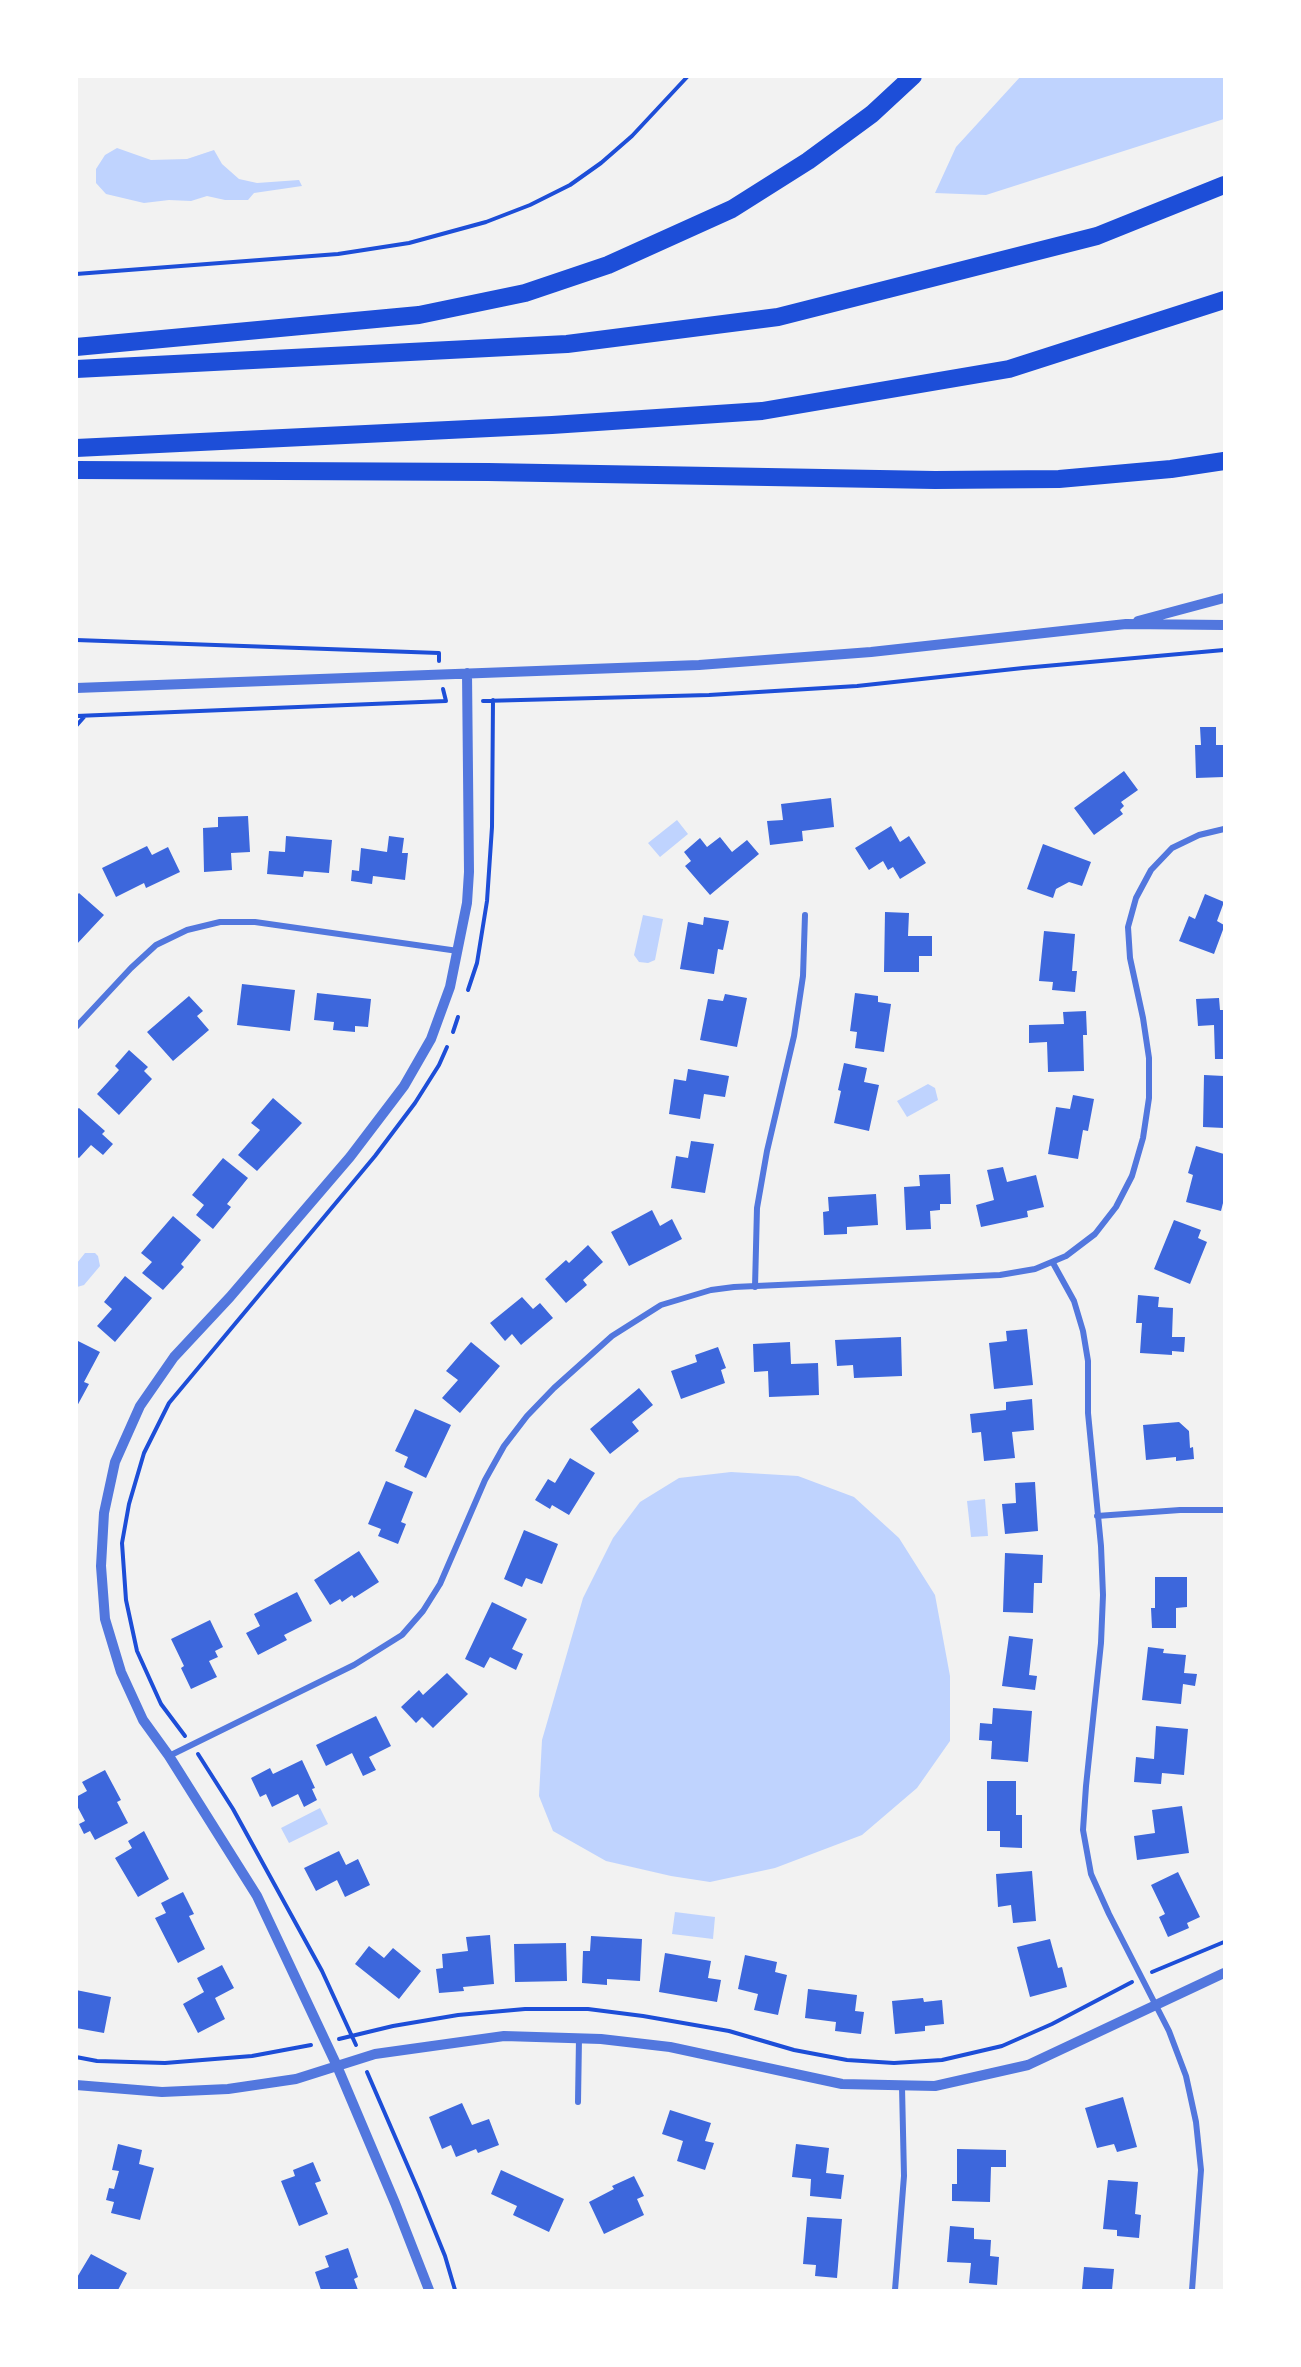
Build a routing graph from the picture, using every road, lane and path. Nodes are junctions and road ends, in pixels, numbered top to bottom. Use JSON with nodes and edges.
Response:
{"nodes":[{"id":1,"x":688,"y":76,"type":"edge"},
{"id":2,"x":913,"y":76,"type":"edge"},
{"id":3,"x":1224,"y":185,"type":"edge"},
{"id":4,"x":76,"y":274,"type":"edge"},
{"id":5,"x":1224,"y":300,"type":"edge"},
{"id":6,"x":76,"y":347,"type":"edge"},
{"id":7,"x":76,"y":369,"type":"edge"},
{"id":8,"x":76,"y":448,"type":"edge"},
{"id":9,"x":1224,"y":461,"type":"edge"},
{"id":10,"x":76,"y":470,"type":"edge"},
{"id":11,"x":1224,"y":598,"type":"edge"},
{"id":12,"x":1126,"y":624,"type":"junction"},
{"id":13,"x":1224,"y":625,"type":"edge"},
{"id":14,"x":1224,"y":650,"type":"edge"},
{"id":15,"x":467,"y":673,"type":"junction"},
{"id":16,"x":76,"y":688,"type":"edge"},
{"id":17,"x":493,"y":700,"type":"junction"},
{"id":18,"x":446,"y":701,"type":"dead end"},
{"id":19,"x":468,"y":701,"type":"junction"},
{"id":20,"x":76,"y":716,"type":"edge"},
{"id":21,"x":76,"y":726,"type":"edge"},
{"id":22,"x":1224,"y":829,"type":"edge"},
{"id":23,"x":806,"y":915,"type":"dead end"},
{"id":24,"x":458,"y":951,"type":"junction"},
{"id":25,"x":466,"y":994,"type":"dead end"},
{"id":26,"x":459,"y":1016,"type":"dead end"},
{"id":27,"x":76,"y":1027,"type":"edge"},
{"id":28,"x":451,"y":1036,"type":"dead end"},
{"id":29,"x":447,"y":1046,"type":"dead end"},
{"id":30,"x":1053,"y":1263,"type":"junction"},
{"id":31,"x":755,"y":1287,"type":"junction"},
{"id":32,"x":1224,"y":1510,"type":"edge"},
{"id":33,"x":1097,"y":1516,"type":"junction"},
{"id":34,"x":192,"y":1744,"type":"junction"},
{"id":35,"x":169,"y":1756,"type":"junction"},
{"id":36,"x":1224,"y":1973,"type":"edge"},
{"id":37,"x":1155,"y":2006,"type":"junction"},
{"id":38,"x":579,"y":2038,"type":"junction"},
{"id":39,"x":361,"y":2058,"type":"junction"},
{"id":40,"x":337,"y":2066,"type":"junction"},
{"id":41,"x":77,"y":2086,"type":"edge"},
{"id":42,"x":902,"y":2087,"type":"junction"},
{"id":43,"x":578,"y":2102,"type":"dead end"},
{"id":44,"x":429,"y":2290,"type":"edge"},
{"id":45,"x":455,"y":2290,"type":"edge"},
{"id":46,"x":895,"y":2290,"type":"edge"},
{"id":47,"x":1192,"y":2290,"type":"edge"}],
"edges":[{"from":1,"to":4,"type":"path"},
{"from":2,"to":6,"type":"highway"},
{"from":3,"to":7,"type":"highway"},
{"from":5,"to":8,"type":"highway"},
{"from":9,"to":10,"type":"highway"},
{"from":11,"to":12,"type":"street"},
{"from":12,"to":13,"type":"street"},
{"from":12,"to":15,"type":"street"},
{"from":14,"to":17,"type":"path"},
{"from":15,"to":16,"type":"street"},
{"from":15,"to":19,"type":"street"},
{"from":17,"to":19,"type":"path"},
{"from":17,"to":25,"type":"path"},
{"from":18,"to":19,"type":"path"},
{"from":19,"to":24,"type":"street"},
{"from":20,"to":21,"type":"path"},
{"from":22,"to":30,"type":"street"},
{"from":23,"to":31,"type":"street"},
{"from":24,"to":27,"type":"street"},
{"from":24,"to":35,"type":"street"},
{"from":26,"to":28,"type":"path"},
{"from":29,"to":34,"type":"path"},
{"from":30,"to":31,"type":"street"},
{"from":30,"to":33,"type":"street"},
{"from":31,"to":34,"type":"street"},
{"from":32,"to":33,"type":"street"},
{"from":33,"to":37,"type":"street"},
{"from":34,"to":35,"type":"street"},
{"from":34,"to":39,"type":"path"},
{"from":35,"to":40,"type":"street"},
{"from":36,"to":37,"type":"street"},
{"from":37,"to":42,"type":"street"},
{"from":37,"to":47,"type":"street"},
{"from":38,"to":39,"type":"street"},
{"from":38,"to":42,"type":"street"},
{"from":38,"to":43,"type":"street"},
{"from":39,"to":40,"type":"street"},
{"from":39,"to":45,"type":"path"},
{"from":40,"to":41,"type":"street"},
{"from":40,"to":44,"type":"street"},
{"from":42,"to":46,"type":"street"}]}
